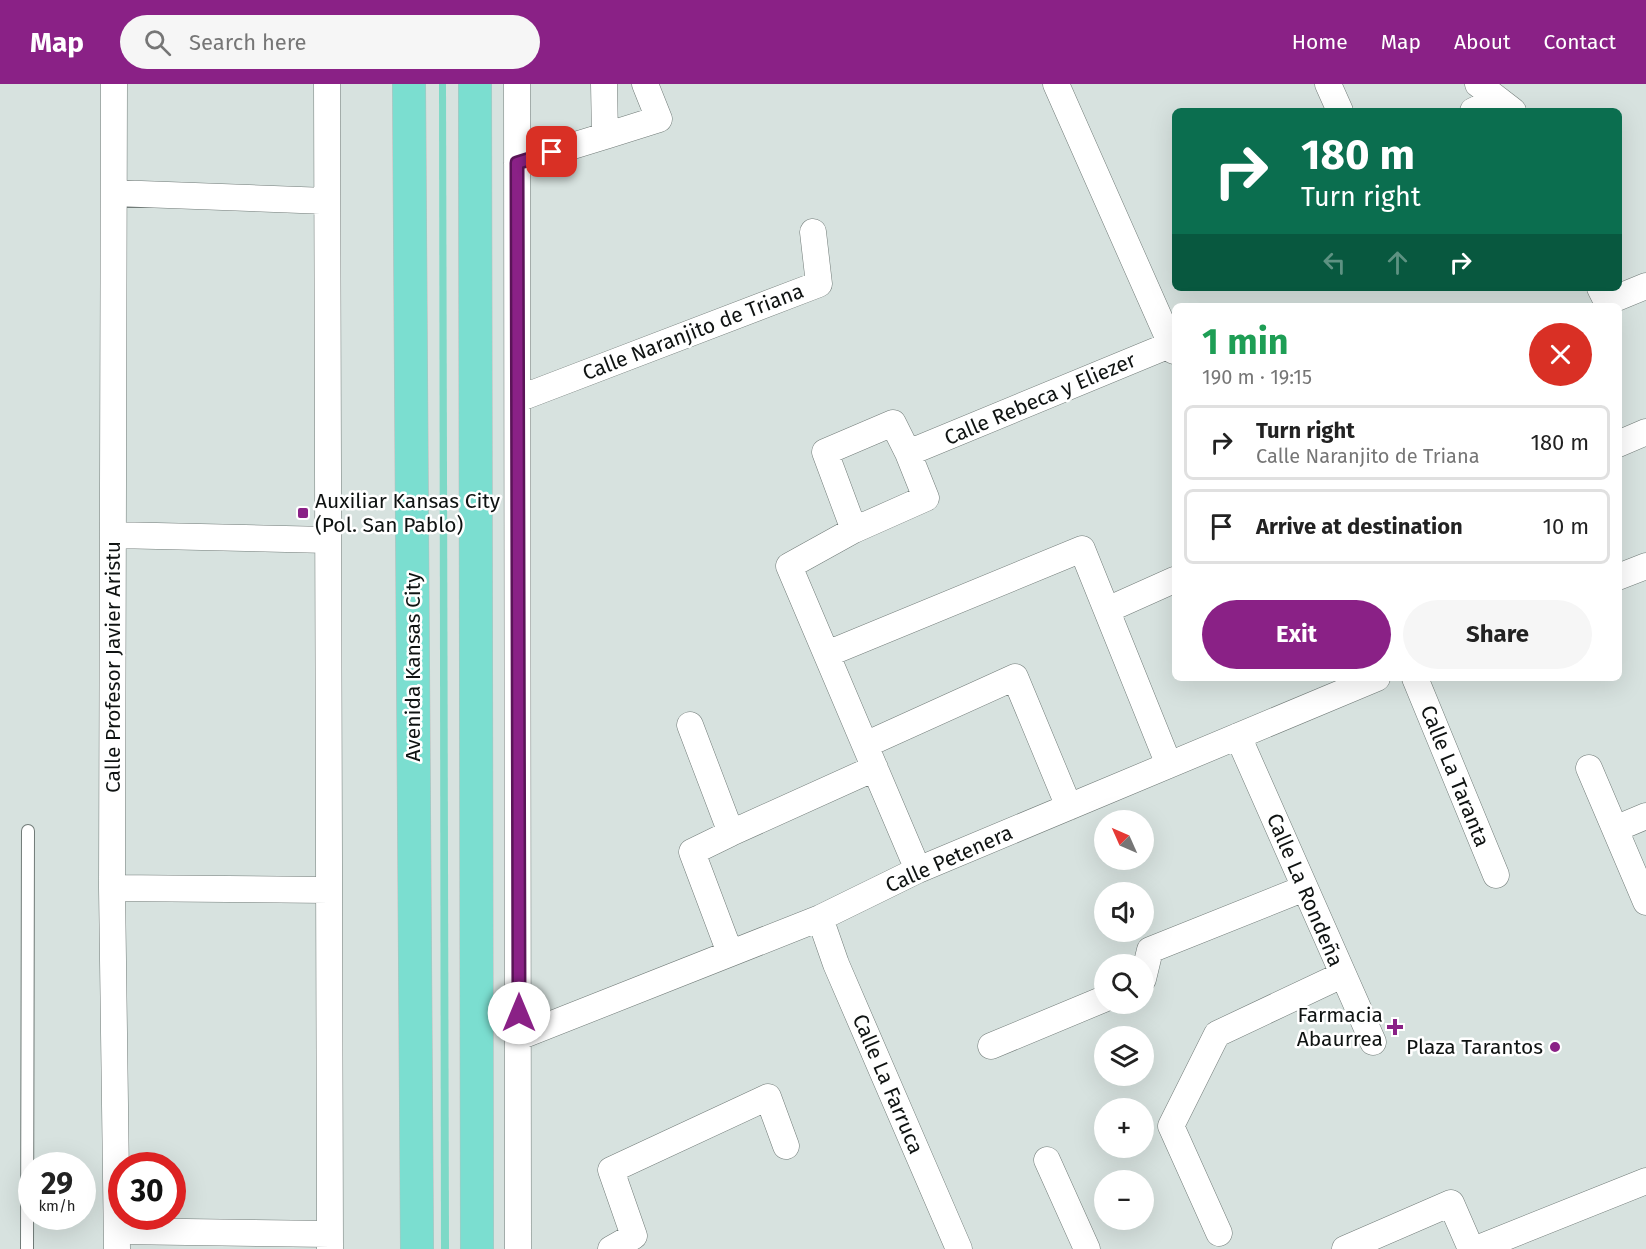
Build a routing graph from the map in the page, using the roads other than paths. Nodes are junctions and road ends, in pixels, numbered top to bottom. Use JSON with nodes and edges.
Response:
{"nodes":[{"id":1,"x":114,"y":84,"type":"edge"},
{"id":2,"x":327,"y":84,"type":"edge"},
{"id":3,"x":409,"y":84,"type":"edge"},
{"id":4,"x":475,"y":84,"type":"edge"},
{"id":5,"x":517,"y":84,"type":"edge"},
{"id":6,"x":604,"y":84,"type":"edge"},
{"id":7,"x":645,"y":84,"type":"edge"},
{"id":8,"x":1056,"y":84,"type":"edge"},
{"id":9,"x":1328,"y":84,"type":"edge"},
{"id":10,"x":1496,"y":98,"type":"edge"},
{"id":11,"x":1339,"y":108,"type":"edge"},
{"id":12,"x":1478,"y":108,"type":"edge"},
{"id":13,"x":604,"y":136,"type":"junction"},
{"id":14,"x":517,"y":163,"type":"junction"},
{"id":15,"x":114,"y":193,"type":"junction"},
{"id":16,"x":327,"y":201,"type":"junction"},
{"id":17,"x":813,"y":232,"type":"dead end"},
{"id":18,"x":1646,"y":286,"type":"edge"},
{"id":19,"x":1603,"y":295,"type":"edge"},
{"id":20,"x":1172,"y":346,"type":"edge"},
{"id":21,"x":1172,"y":348,"type":"edge"},
{"id":22,"x":518,"y":399,"type":"junction"},
{"id":23,"x":1646,"y":432,"type":"edge"},
{"id":24,"x":1622,"y":442,"type":"edge"},
{"id":25,"x":908,"y":453,"type":"junction"},
{"id":26,"x":854,"y":530,"type":"junction"},
{"id":27,"x":113,"y":535,"type":"junction"},
{"id":28,"x":328,"y":540,"type":"junction"},
{"id":29,"x":1646,"y":566,"type":"edge"},
{"id":30,"x":1622,"y":575,"type":"edge"},
{"id":31,"x":1172,"y":581,"type":"edge"},
{"id":32,"x":1107,"y":610,"type":"junction"},
{"id":33,"x":826,"y":654,"type":"junction"},
{"id":34,"x":1362,"y":681,"type":"edge"},
{"id":35,"x":1415,"y":681,"type":"edge"},
{"id":36,"x":1322,"y":689,"type":"edge"},
{"id":37,"x":690,"y":725,"type":"dead end"},
{"id":38,"x":1238,"y":736,"type":"junction"},
{"id":39,"x":865,"y":745,"type":"junction"},
{"id":40,"x":1169,"y":765,"type":"junction"},
{"id":41,"x":875,"y":768,"type":"junction"},
{"id":42,"x":1589,"y":768,"type":"dead end"},
{"id":43,"x":1069,"y":807,"type":"junction"},
{"id":44,"x":1646,"y":816,"type":"edge"},
{"id":45,"x":1616,"y":829,"type":"junction"},
{"id":46,"x":28,"y":831,"type":"dead end"},
{"id":47,"x":731,"y":833,"type":"junction"},
{"id":48,"x":918,"y":870,"type":"junction"},
{"id":49,"x":1496,"y":874,"type":"dead end"},
{"id":50,"x":112,"y":888,"type":"junction"},
{"id":51,"x":1305,"y":888,"type":"junction"},
{"id":52,"x":329,"y":890,"type":"junction"},
{"id":53,"x":1646,"y":902,"type":"edge"},
{"id":54,"x":820,"y":918,"type":"junction"},
{"id":55,"x":730,"y":954,"type":"junction"},
{"id":56,"x":1149,"y":954,"type":"edge"},
{"id":57,"x":1342,"y":975,"type":"junction"},
{"id":58,"x":1094,"y":1003,"type":"edge"},
{"id":59,"x":519,"y":1036,"type":"junction"},
{"id":60,"x":1372,"y":1042,"type":"dead end"},
{"id":61,"x":991,"y":1046,"type":"dead end"},
{"id":62,"x":786,"y":1146,"type":"dead end"},
{"id":63,"x":1047,"y":1160,"type":"dead end"},
{"id":64,"x":1646,"y":1181,"type":"edge"},
{"id":65,"x":1219,"y":1233,"type":"dead end"},
{"id":66,"x":117,"y":1240,"type":"edge"},
{"id":67,"x":330,"y":1242,"type":"edge"},
{"id":68,"x":27,"y":1249,"type":"edge"},
{"id":69,"x":417,"y":1249,"type":"edge"},
{"id":70,"x":477,"y":1249,"type":"edge"},
{"id":71,"x":518,"y":1249,"type":"edge"},
{"id":72,"x":611,"y":1249,"type":"edge"},
{"id":73,"x":959,"y":1249,"type":"edge"},
{"id":74,"x":1088,"y":1249,"type":"edge"},
{"id":75,"x":1345,"y":1249,"type":"edge"},
{"id":76,"x":1471,"y":1249,"type":"edge"},
{"id":77,"x":1476,"y":1249,"type":"edge"}],
"edges":[{"from":1,"to":15,"type":"street","name":"Calle Profesor Javier Aristu"},
{"from":2,"to":16,"type":"street"},
{"from":3,"to":69,"type":"main road","name":"Avenida Kansas City"},
{"from":4,"to":70,"type":"main road"},
{"from":5,"to":14,"type":"street"},
{"from":6,"to":13,"type":"street"},
{"from":7,"to":13,"type":"street"},
{"from":8,"to":20,"type":"street"},
{"from":9,"to":11,"type":"street"},
{"from":10,"to":12,"type":"street"},
{"from":13,"to":14,"type":"street"},
{"from":14,"to":22,"type":"street"},
{"from":15,"to":16,"type":"street"},
{"from":15,"to":27,"type":"street","name":"Calle Profesor Javier Aristu"},
{"from":16,"to":28,"type":"street"},
{"from":17,"to":22,"type":"street","name":"Calle Naranjito de Triana"},
{"from":18,"to":19,"type":"street"},
{"from":21,"to":25,"type":"street","name":"Calle Rebeca y Eliezer"},
{"from":22,"to":59,"type":"street"},
{"from":23,"to":24,"type":"street"},
{"from":25,"to":26,"type":"street"},
{"from":25,"to":26,"type":"street"},
{"from":26,"to":33,"type":"street"},
{"from":27,"to":28,"type":"street"},
{"from":27,"to":50,"type":"street","name":"Calle Profesor Javier Aristu"},
{"from":28,"to":52,"type":"street"},
{"from":29,"to":30,"type":"street"},
{"from":31,"to":32,"type":"street"},
{"from":32,"to":33,"type":"street"},
{"from":32,"to":40,"type":"street"},
{"from":33,"to":39,"type":"street"},
{"from":34,"to":36,"type":"street","name":"Calle Petenera"},
{"from":35,"to":49,"type":"street","name":"Calle La Taranta"},
{"from":36,"to":38,"type":"street","name":"Calle Petenera"},
{"from":37,"to":47,"type":"street"},
{"from":38,"to":40,"type":"street","name":"Calle Petenera"},
{"from":38,"to":51,"type":"street","name":"Calle La Rondeña"},
{"from":39,"to":41,"type":"street"},
{"from":39,"to":43,"type":"street"},
{"from":40,"to":43,"type":"street","name":"Calle Petenera"},
{"from":41,"to":47,"type":"street"},
{"from":41,"to":48,"type":"street"},
{"from":42,"to":45,"type":"street"},
{"from":43,"to":48,"type":"street","name":"Calle Petenera"},
{"from":44,"to":45,"type":"street"},
{"from":45,"to":53,"type":"street"},
{"from":46,"to":68,"type":"lane"},
{"from":47,"to":55,"type":"street"},
{"from":48,"to":54,"type":"street","name":"Calle Petenera"},
{"from":50,"to":52,"type":"street"},
{"from":50,"to":66,"type":"street","name":"Calle Profesor Javier Aristu"},
{"from":51,"to":56,"type":"street"},
{"from":51,"to":57,"type":"street","name":"Calle La Rondeña"},
{"from":52,"to":67,"type":"street"},
{"from":54,"to":55,"type":"street","name":"Calle Petenera"},
{"from":54,"to":73,"type":"street","name":"Calle La Farruca"},
{"from":55,"to":59,"type":"street","name":"Calle Petenera"},
{"from":57,"to":60,"type":"street","name":"Calle La Rondeña"},
{"from":57,"to":65,"type":"street"},
{"from":58,"to":61,"type":"street"},
{"from":59,"to":71,"type":"street"},
{"from":62,"to":72,"type":"street"},
{"from":63,"to":74,"type":"street"},
{"from":64,"to":77,"type":"street"},
{"from":66,"to":67,"type":"street"},
{"from":75,"to":76,"type":"street"}]}
